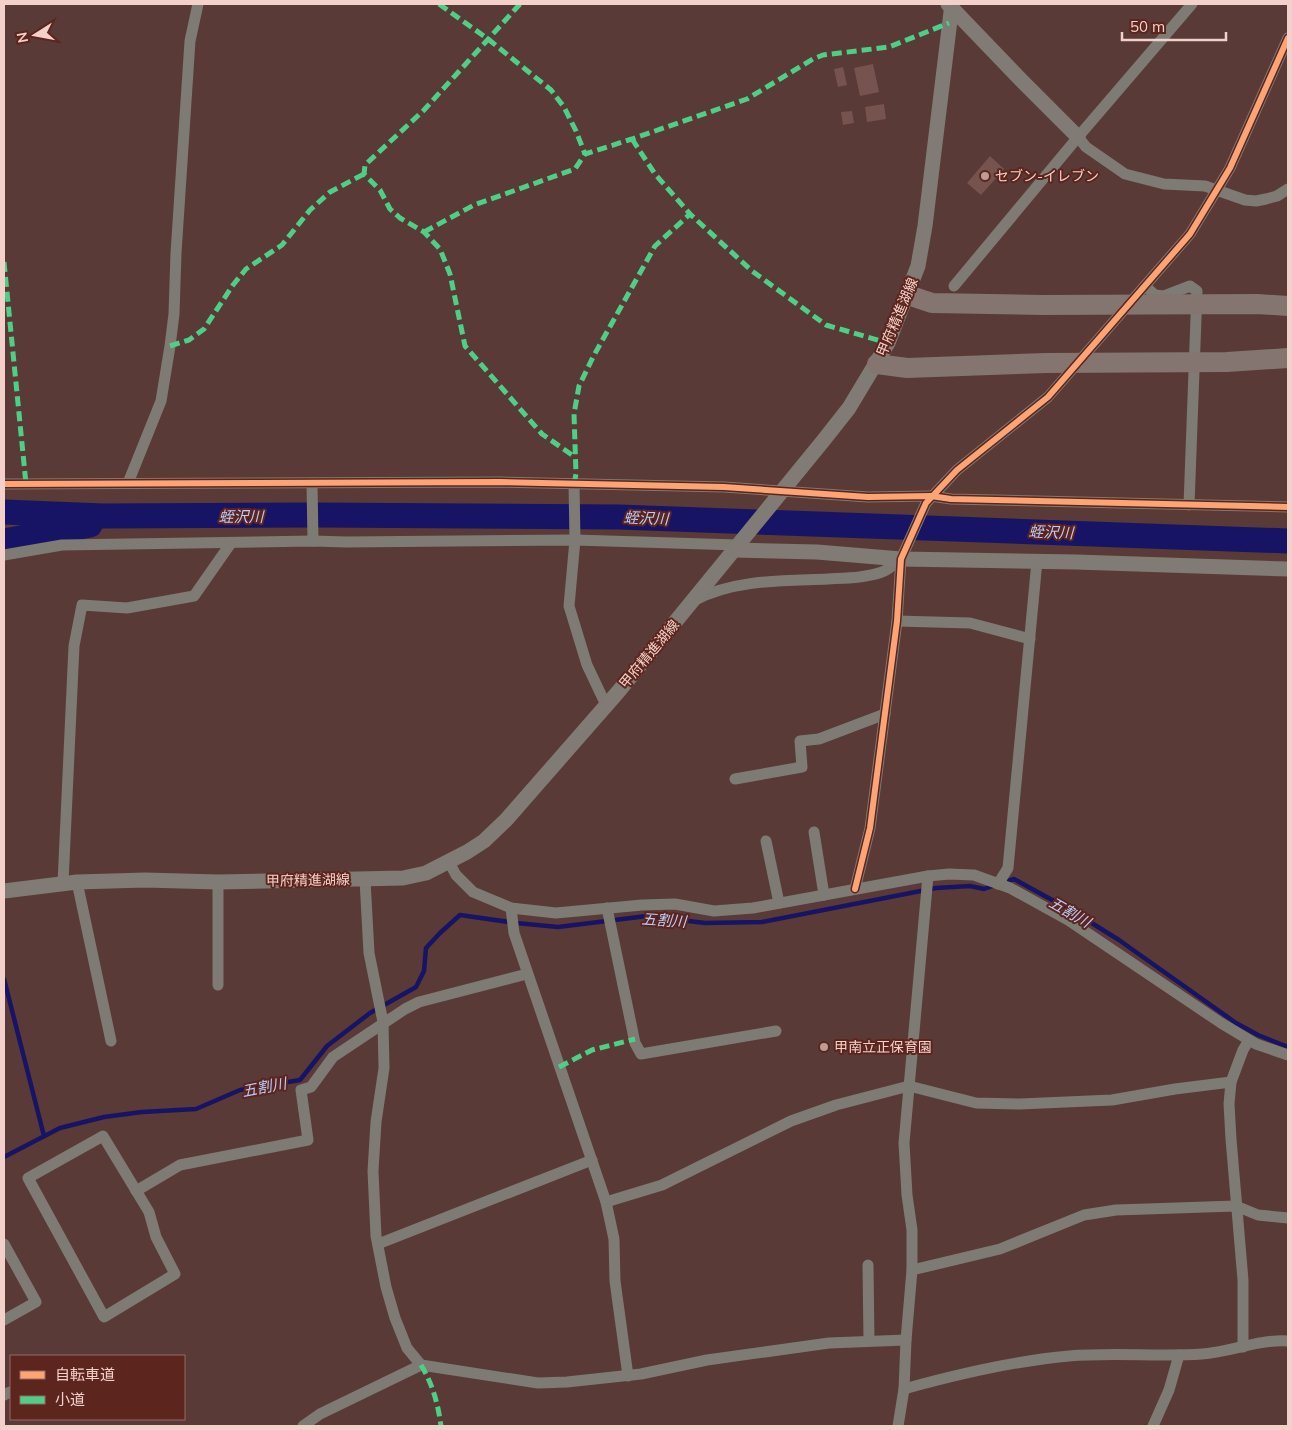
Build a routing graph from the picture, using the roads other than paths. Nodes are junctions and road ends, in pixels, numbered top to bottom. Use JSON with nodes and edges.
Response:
{"nodes":[{"id":1,"x":198,"y":4,"type":"edge"},
{"id":2,"x":1192,"y":4,"type":"edge"},
{"id":3,"x":950,"y":5,"type":"edge"},
{"id":4,"x":1288,"y":38,"type":"edge"},
{"id":5,"x":1078,"y":137,"type":"junction"},
{"id":6,"x":1288,"y":189,"type":"edge"},
{"id":7,"x":1217,"y":191,"type":"junction"},
{"id":8,"x":954,"y":286,"type":"dead end"},
{"id":9,"x":1145,"y":286,"type":"junction"},
{"id":10,"x":908,"y":295,"type":"junction"},
{"id":11,"x":1288,"y":306,"type":"edge"},
{"id":12,"x":1288,"y":358,"type":"edge"},
{"id":13,"x":877,"y":364,"type":"junction"},
{"id":14,"x":128,"y":483,"type":"junction"},
{"id":15,"x":4,"y":484,"type":"edge"},
{"id":16,"x":574,"y":487,"type":"junction"},
{"id":17,"x":312,"y":488,"type":"junction"},
{"id":18,"x":780,"y":494,"type":"junction"},
{"id":19,"x":928,"y":500,"type":"junction"},
{"id":20,"x":1189,"y":505,"type":"junction"},
{"id":21,"x":1288,"y":507,"type":"edge"},
{"id":22,"x":313,"y":538,"type":"junction"},
{"id":23,"x":575,"y":538,"type":"junction"},
{"id":24,"x":231,"y":543,"type":"junction"},
{"id":25,"x":738,"y":546,"type":"junction"},
{"id":26,"x":4,"y":555,"type":"edge"},
{"id":27,"x":903,"y":555,"type":"junction"},
{"id":28,"x":1037,"y":561,"type":"junction"},
{"id":29,"x":1288,"y":569,"type":"edge"},
{"id":30,"x":693,"y":601,"type":"junction"},
{"id":31,"x":897,"y":621,"type":"junction"},
{"id":32,"x":1030,"y":639,"type":"junction"},
{"id":33,"x":606,"y":705,"type":"junction"},
{"id":34,"x":885,"y":714,"type":"junction"},
{"id":35,"x":735,"y":779,"type":"dead end"},
{"id":36,"x":814,"y":832,"type":"dead end"},
{"id":37,"x":766,"y":841,"type":"dead end"},
{"id":38,"x":449,"y":862,"type":"junction"},
{"id":39,"x":928,"y":876,"type":"junction"},
{"id":40,"x":365,"y":880,"type":"junction"},
{"id":41,"x":218,"y":882,"type":"junction"},
{"id":42,"x":70,"y":883,"type":"junction"},
{"id":43,"x":998,"y":884,"type":"junction"},
{"id":44,"x":855,"y":889,"type":"junction"},
{"id":45,"x":4,"y":891,"type":"edge"},
{"id":46,"x":824,"y":895,"type":"junction"},
{"id":47,"x":779,"y":903,"type":"junction"},
{"id":48,"x":511,"y":908,"type":"junction"},
{"id":49,"x":607,"y":908,"type":"junction"},
{"id":50,"x":528,"y":974,"type":"junction"},
{"id":51,"x":218,"y":985,"type":"dead end"},
{"id":52,"x":383,"y":1022,"type":"junction"},
{"id":53,"x":776,"y":1031,"type":"dead end"},
{"id":54,"x":1249,"y":1040,"type":"junction"},
{"id":55,"x":111,"y":1041,"type":"dead end"},
{"id":56,"x":1288,"y":1055,"type":"edge"},
{"id":57,"x":1231,"y":1082,"type":"junction"},
{"id":58,"x":909,"y":1086,"type":"junction"},
{"id":59,"x":592,"y":1160,"type":"junction"},
{"id":60,"x":136,"y":1191,"type":"junction"},
{"id":61,"x":606,"y":1202,"type":"junction"},
{"id":62,"x":1236,"y":1206,"type":"junction"},
{"id":63,"x":1288,"y":1218,"type":"edge"},
{"id":64,"x":4,"y":1244,"type":"edge"},
{"id":65,"x":378,"y":1244,"type":"junction"},
{"id":66,"x":868,"y":1265,"type":"dead end"},
{"id":67,"x":912,"y":1270,"type":"junction"},
{"id":68,"x":4,"y":1320,"type":"edge"},
{"id":69,"x":906,"y":1340,"type":"junction"},
{"id":70,"x":868,"y":1341,"type":"junction"},
{"id":71,"x":1288,"y":1341,"type":"edge"},
{"id":72,"x":1243,"y":1347,"type":"junction"},
{"id":73,"x":1179,"y":1355,"type":"junction"},
{"id":74,"x":421,"y":1365,"type":"junction"},
{"id":75,"x":628,"y":1376,"type":"junction"},
{"id":76,"x":904,"y":1390,"type":"junction"},
{"id":77,"x":303,"y":1426,"type":"edge"},
{"id":78,"x":898,"y":1426,"type":"edge"},
{"id":79,"x":1153,"y":1426,"type":"edge"}],
"edges":[{"from":1,"to":14,"type":"street"},
{"from":2,"to":5,"type":"street"},
{"from":3,"to":5,"type":"main road"},
{"from":3,"to":10,"type":"main road","name":"甲府精進湖線"},
{"from":4,"to":7,"type":"street"},
{"from":5,"to":7,"type":"street"},
{"from":5,"to":8,"type":"street"},
{"from":6,"to":7,"type":"street"},
{"from":7,"to":9,"type":"street"},
{"from":9,"to":19,"type":"street"},
{"from":9,"to":20,"type":"street"},
{"from":10,"to":11,"type":"highway","bridge":true},
{"from":10,"to":13,"type":"main road","name":"甲府精進湖線"},
{"from":12,"to":13,"type":"highway","bridge":true},
{"from":13,"to":18,"type":"main road","name":"甲府精進湖線"},
{"from":14,"to":15,"type":"street"},
{"from":14,"to":17,"type":"street"},
{"from":16,"to":17,"type":"street"},
{"from":16,"to":18,"type":"street"},
{"from":16,"to":23,"type":"street"},
{"from":17,"to":22,"type":"street"},
{"from":18,"to":19,"type":"street"},
{"from":18,"to":25,"type":"main road","name":"甲府精進湖線"},
{"from":19,"to":20,"type":"street"},
{"from":19,"to":27,"type":"street"},
{"from":20,"to":21,"type":"street"},
{"from":22,"to":23,"type":"street"},
{"from":22,"to":24,"type":"street"},
{"from":23,"to":25,"type":"street"},
{"from":23,"to":33,"type":"street"},
{"from":24,"to":26,"type":"street"},
{"from":24,"to":42,"type":"street"},
{"from":25,"to":27,"type":"main road"},
{"from":25,"to":30,"type":"main road","name":"甲府精進湖線"},
{"from":27,"to":28,"type":"main road"},
{"from":27,"to":30,"type":"street"},
{"from":27,"to":31,"type":"street"},
{"from":28,"to":29,"type":"main road"},
{"from":28,"to":32,"type":"street"},
{"from":30,"to":33,"type":"main road","name":"甲府精進湖線"},
{"from":31,"to":32,"type":"street"},
{"from":31,"to":34,"type":"street"},
{"from":32,"to":43,"type":"street"},
{"from":33,"to":38,"type":"main road","name":"甲府精進湖線"},
{"from":34,"to":35,"type":"street"},
{"from":34,"to":44,"type":"street"},
{"from":36,"to":46,"type":"street"},
{"from":37,"to":47,"type":"street"},
{"from":38,"to":40,"type":"main road","name":"甲府精進湖線"},
{"from":38,"to":48,"type":"street"},
{"from":39,"to":43,"type":"street"},
{"from":39,"to":44,"type":"street"},
{"from":39,"to":58,"type":"street"},
{"from":40,"to":41,"type":"main road","name":"甲府精進湖線"},
{"from":40,"to":52,"type":"street"},
{"from":41,"to":42,"type":"main road","name":"甲府精進湖線"},
{"from":41,"to":51,"type":"street"},
{"from":42,"to":45,"type":"main road","name":"甲府精進湖線"},
{"from":42,"to":55,"type":"street"},
{"from":43,"to":54,"type":"street"},
{"from":44,"to":46,"type":"street"},
{"from":46,"to":47,"type":"street"},
{"from":47,"to":49,"type":"street"},
{"from":48,"to":49,"type":"street"},
{"from":48,"to":50,"type":"street"},
{"from":49,"to":53,"type":"street"},
{"from":50,"to":52,"type":"street"},
{"from":50,"to":59,"type":"street"},
{"from":52,"to":60,"type":"street"},
{"from":52,"to":65,"type":"street"},
{"from":54,"to":56,"type":"street"},
{"from":54,"to":57,"type":"street"},
{"from":57,"to":58,"type":"street"},
{"from":57,"to":62,"type":"street"},
{"from":58,"to":61,"type":"street"},
{"from":58,"to":67,"type":"street"},
{"from":59,"to":61,"type":"street"},
{"from":59,"to":65,"type":"street"},
{"from":60,"to":60,"type":"street"},
{"from":61,"to":75,"type":"street"},
{"from":62,"to":63,"type":"street"},
{"from":62,"to":67,"type":"street"},
{"from":62,"to":72,"type":"street"},
{"from":64,"to":68,"type":"street"},
{"from":65,"to":74,"type":"street"},
{"from":66,"to":70,"type":"street"},
{"from":67,"to":69,"type":"street"},
{"from":69,"to":70,"type":"street"},
{"from":69,"to":76,"type":"street"},
{"from":70,"to":75,"type":"street"},
{"from":71,"to":72,"type":"street"},
{"from":72,"to":73,"type":"street"},
{"from":73,"to":76,"type":"street"},
{"from":73,"to":79,"type":"street"},
{"from":74,"to":75,"type":"street"},
{"from":74,"to":77,"type":"street"},
{"from":76,"to":78,"type":"street"}]}
